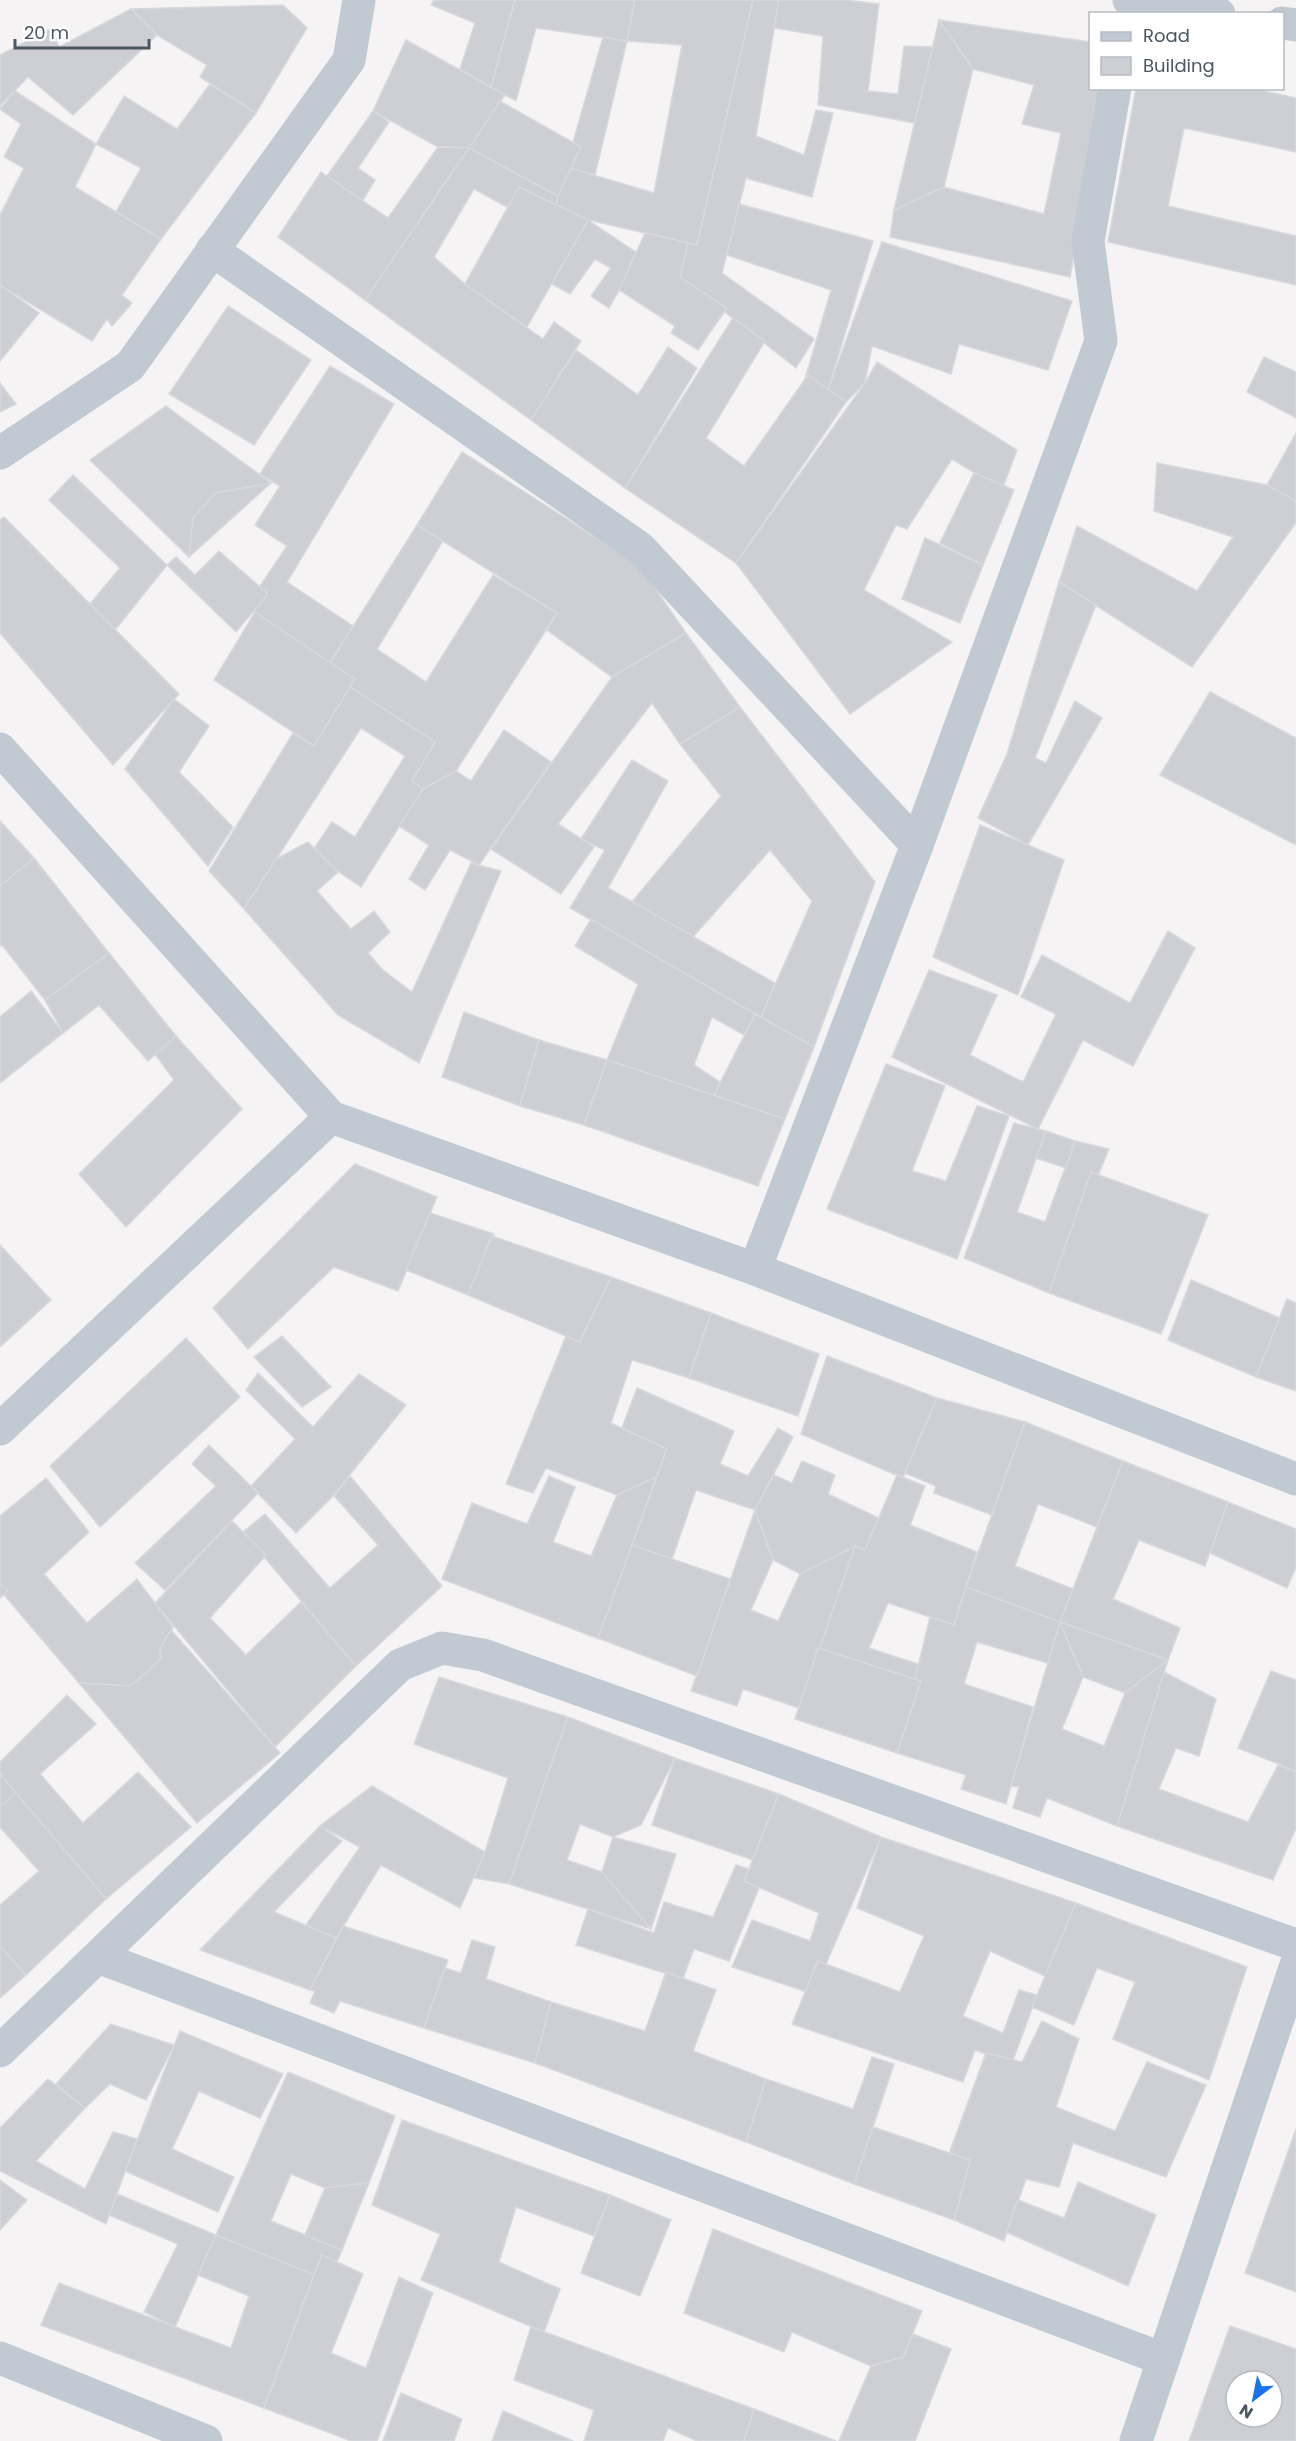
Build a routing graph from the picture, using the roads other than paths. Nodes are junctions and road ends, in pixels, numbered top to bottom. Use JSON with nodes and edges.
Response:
{"nodes":[{"id":1,"x":359,"y":0,"type":"edge"},
{"id":2,"x":1130,"y":0,"type":"edge"},
{"id":3,"x":1206,"y":12,"type":"edge"},
{"id":4,"x":1115,"y":90,"type":"edge"},
{"id":5,"x":212,"y":250,"type":"junction"},
{"id":6,"x":0,"y":453,"type":"edge"},
{"id":7,"x":0,"y":749,"type":"edge"},
{"id":8,"x":917,"y":845,"type":"junction"},
{"id":9,"x":331,"y":1117,"type":"junction"},
{"id":10,"x":755,"y":1269,"type":"junction"},
{"id":11,"x":0,"y":1429,"type":"edge"},
{"id":12,"x":1296,"y":1479,"type":"edge"},
{"id":13,"x":1296,"y":1945,"type":"edge"},
{"id":14,"x":98,"y":1957,"type":"junction"},
{"id":15,"x":1296,"y":1965,"type":"edge"},
{"id":16,"x":0,"y":2051,"type":"edge"},
{"id":17,"x":0,"y":2358,"type":"edge"},
{"id":18,"x":1163,"y":2359,"type":"junction"},
{"id":19,"x":206,"y":2441,"type":"edge"},
{"id":20,"x":1136,"y":2441,"type":"edge"}],
"edges":[{"from":1,"to":5,"type":"street"},
{"from":2,"to":3,"type":"street"},
{"from":4,"to":8,"type":"street"},
{"from":5,"to":6,"type":"street"},
{"from":5,"to":8,"type":"street"},
{"from":7,"to":9,"type":"street"},
{"from":8,"to":10,"type":"street"},
{"from":9,"to":10,"type":"street"},
{"from":9,"to":11,"type":"street"},
{"from":10,"to":12,"type":"street"},
{"from":13,"to":14,"type":"street"},
{"from":14,"to":16,"type":"street"},
{"from":14,"to":18,"type":"street"},
{"from":15,"to":18,"type":"street"},
{"from":17,"to":19,"type":"street"},
{"from":18,"to":20,"type":"street"}]}
